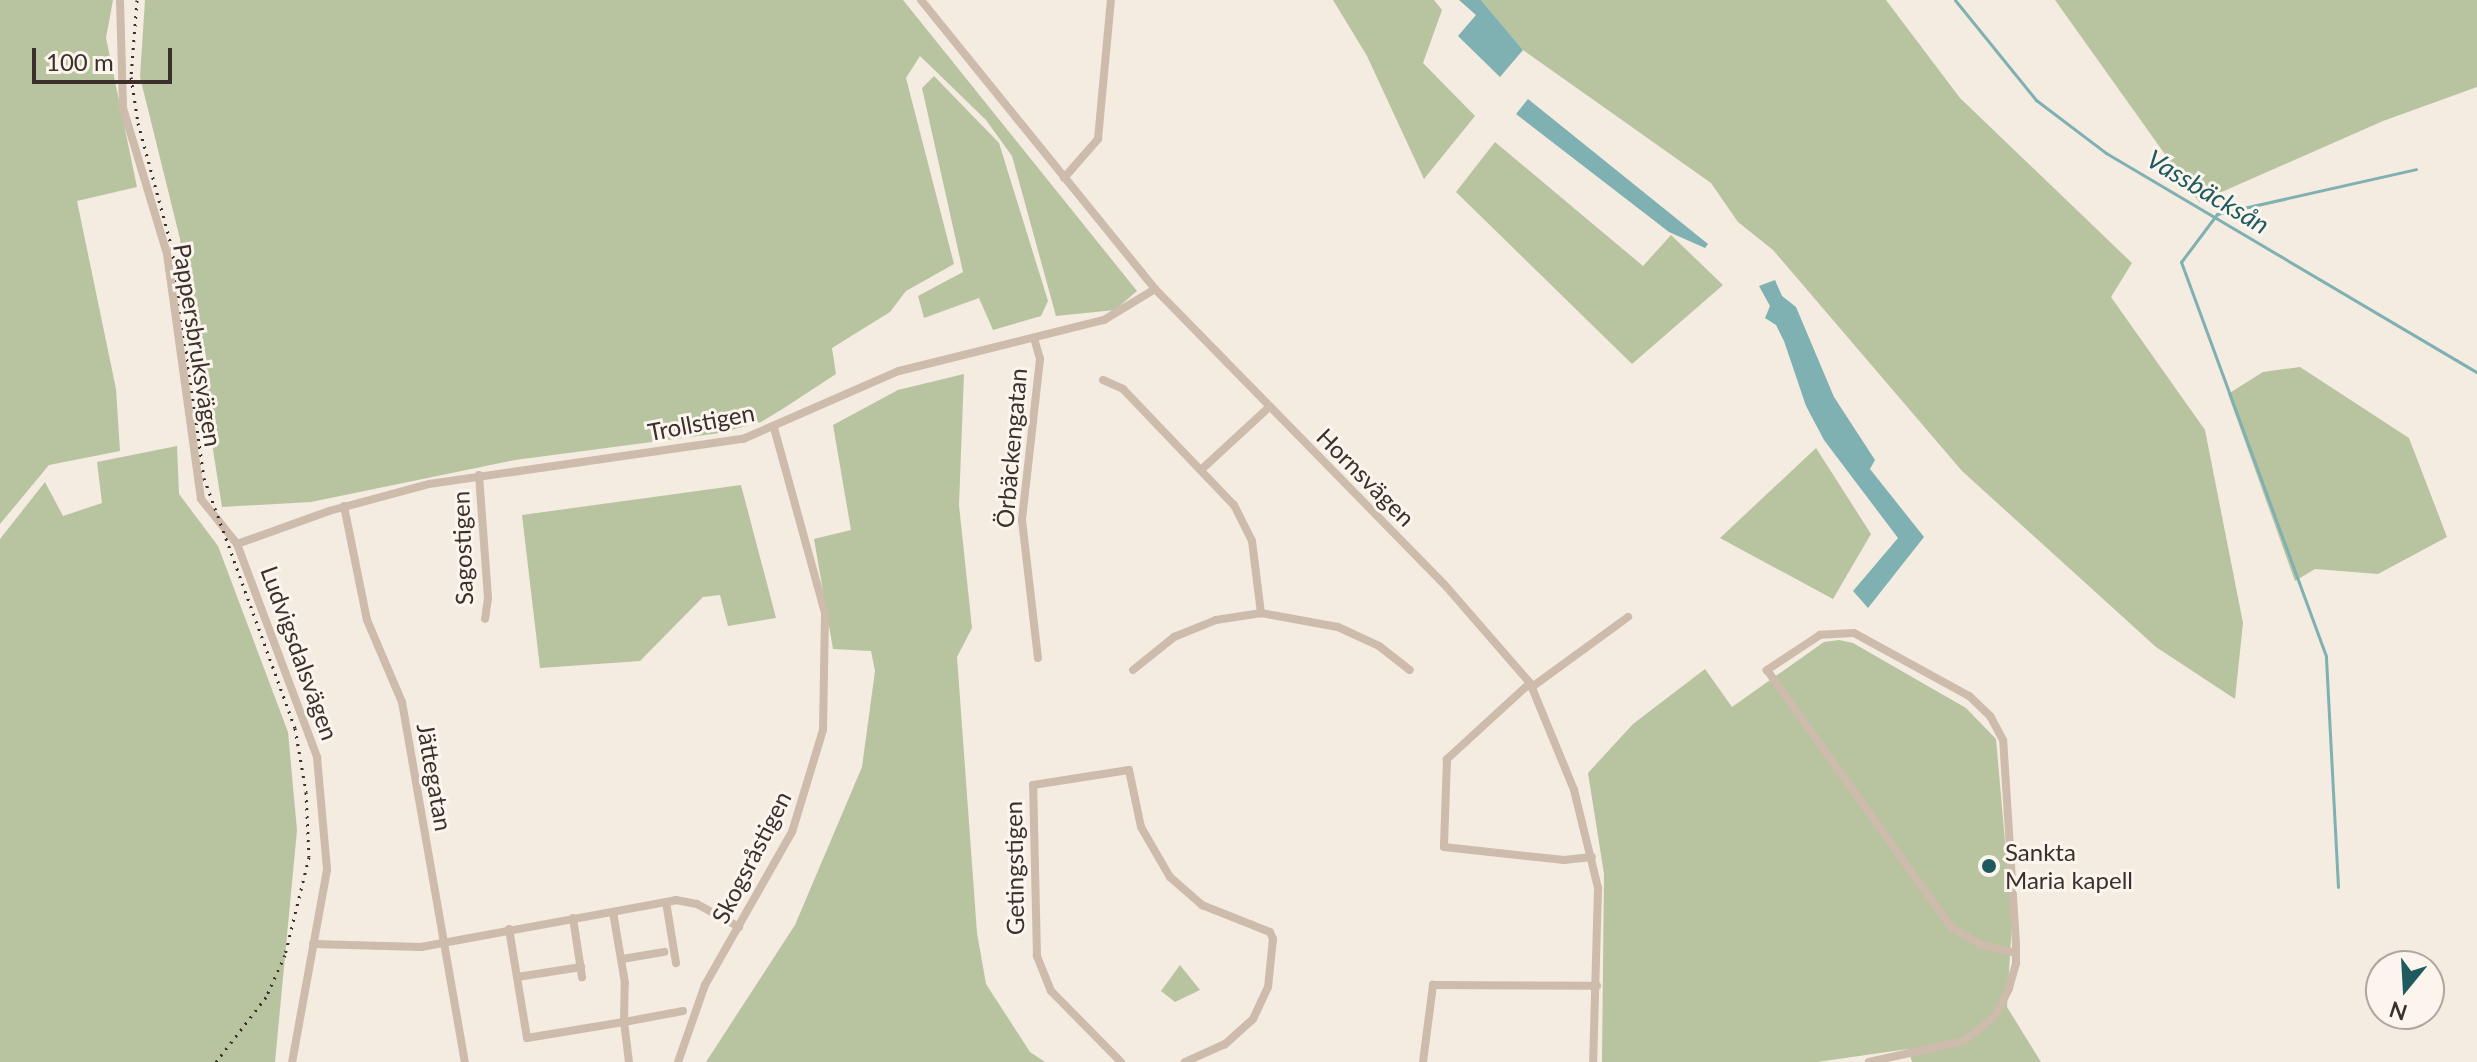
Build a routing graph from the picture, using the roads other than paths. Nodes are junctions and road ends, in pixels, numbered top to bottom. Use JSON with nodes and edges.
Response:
{"nodes":[{"id":1,"x":120,"y":0,"type":"edge"},
{"id":2,"x":921,"y":0,"type":"edge"},
{"id":3,"x":1111,"y":0,"type":"edge"},
{"id":4,"x":1064,"y":178,"type":"junction"},
{"id":5,"x":1155,"y":289,"type":"junction"},
{"id":6,"x":1034,"y":338,"type":"junction"},
{"id":7,"x":1103,"y":380,"type":"dead end"},
{"id":8,"x":1268,"y":408,"type":"junction"},
{"id":9,"x":774,"y":428,"type":"junction"},
{"id":10,"x":1202,"y":469,"type":"junction"},
{"id":11,"x":479,"y":475,"type":"junction"},
{"id":12,"x":344,"y":506,"type":"junction"},
{"id":13,"x":237,"y":544,"type":"junction"},
{"id":14,"x":1261,"y":613,"type":"junction"},
{"id":15,"x":1628,"y":617,"type":"dead end"},
{"id":16,"x":485,"y":619,"type":"dead end"},
{"id":17,"x":1038,"y":658,"type":"dead end"},
{"id":18,"x":1133,"y":670,"type":"dead end"},
{"id":19,"x":1410,"y":670,"type":"dead end"},
{"id":20,"x":1531,"y":685,"type":"junction"},
{"id":21,"x":1592,"y":857,"type":"junction"},
{"id":22,"x":666,"y":902,"type":"junction"},
{"id":23,"x":613,"y":912,"type":"junction"},
{"id":24,"x":573,"y":918,"type":"junction"},
{"id":25,"x":739,"y":927,"type":"junction"},
{"id":26,"x":509,"y":929,"type":"junction"},
{"id":27,"x":313,"y":944,"type":"junction"},
{"id":28,"x":444,"y":944,"type":"junction"},
{"id":29,"x":664,"y":952,"type":"dead end"},
{"id":30,"x":2016,"y":953,"type":"junction"},
{"id":31,"x":622,"y":959,"type":"junction"},
{"id":32,"x":676,"y":963,"type":"dead end"},
{"id":33,"x":517,"y":977,"type":"junction"},
{"id":34,"x":1597,"y":986,"type":"junction"},
{"id":35,"x":683,"y":1011,"type":"dead end"},
{"id":36,"x":624,"y":1022,"type":"junction"},
{"id":37,"x":292,"y":1062,"type":"edge"},
{"id":38,"x":465,"y":1062,"type":"edge"},
{"id":39,"x":629,"y":1062,"type":"edge"},
{"id":40,"x":678,"y":1062,"type":"edge"},
{"id":41,"x":1121,"y":1062,"type":"edge"},
{"id":42,"x":1185,"y":1062,"type":"edge"},
{"id":43,"x":1423,"y":1062,"type":"edge"},
{"id":44,"x":1593,"y":1062,"type":"edge"},
{"id":45,"x":1869,"y":1062,"type":"edge"}],
"edges":[{"from":1,"to":13,"type":"street","name":"Pappersbruksvägen"},
{"from":2,"to":4,"type":"street","name":"Hornsvägen"},
{"from":3,"to":4,"type":"street"},
{"from":4,"to":5,"type":"street","name":"Hornsvägen"},
{"from":5,"to":6,"type":"street","name":"Trollstigen"},
{"from":5,"to":8,"type":"street","name":"Hornsvägen"},
{"from":6,"to":9,"type":"street","name":"Trollstigen"},
{"from":6,"to":17,"type":"street","name":"Örbäckengatan"},
{"from":7,"to":10,"type":"street"},
{"from":8,"to":10,"type":"street"},
{"from":8,"to":20,"type":"street","name":"Hornsvägen"},
{"from":9,"to":11,"type":"street","name":"Trollstigen"},
{"from":9,"to":25,"type":"street","name":"Skogsråstigen"},
{"from":10,"to":14,"type":"street"},
{"from":11,"to":12,"type":"street","name":"Trollstigen"},
{"from":11,"to":16,"type":"street","name":"Sagostigen"},
{"from":12,"to":13,"type":"street","name":"Trollstigen"},
{"from":12,"to":28,"type":"street","name":"Jättegatan"},
{"from":13,"to":27,"type":"street","name":"Ludvigsdalsvägen"},
{"from":14,"to":18,"type":"street"},
{"from":14,"to":19,"type":"street"},
{"from":15,"to":20,"type":"street"},
{"from":20,"to":21,"type":"street","name":"Hornsvägen"},
{"from":20,"to":21,"type":"street"},
{"from":21,"to":34,"type":"street","name":"Hornsvägen"},
{"from":22,"to":23,"type":"street"},
{"from":22,"to":25,"type":"street"},
{"from":22,"to":32,"type":"street"},
{"from":23,"to":24,"type":"street"},
{"from":23,"to":31,"type":"street"},
{"from":24,"to":26,"type":"street"},
{"from":24,"to":33,"type":"street"},
{"from":25,"to":40,"type":"street","name":"Skogsråstigen"},
{"from":26,"to":28,"type":"street"},
{"from":26,"to":33,"type":"street"},
{"from":27,"to":28,"type":"street"},
{"from":27,"to":37,"type":"street","name":"Ludvigsdalsvägen"},
{"from":28,"to":38,"type":"street","name":"Jättegatan"},
{"from":29,"to":31,"type":"street"},
{"from":30,"to":30,"type":"street"},
{"from":30,"to":45,"type":"street"},
{"from":31,"to":36,"type":"street"},
{"from":33,"to":36,"type":"street"},
{"from":34,"to":43,"type":"street"},
{"from":34,"to":44,"type":"street","name":"Hornsvägen"},
{"from":35,"to":36,"type":"street"},
{"from":36,"to":39,"type":"street"},
{"from":41,"to":42,"type":"street","name":"Getingstigen"}]}
